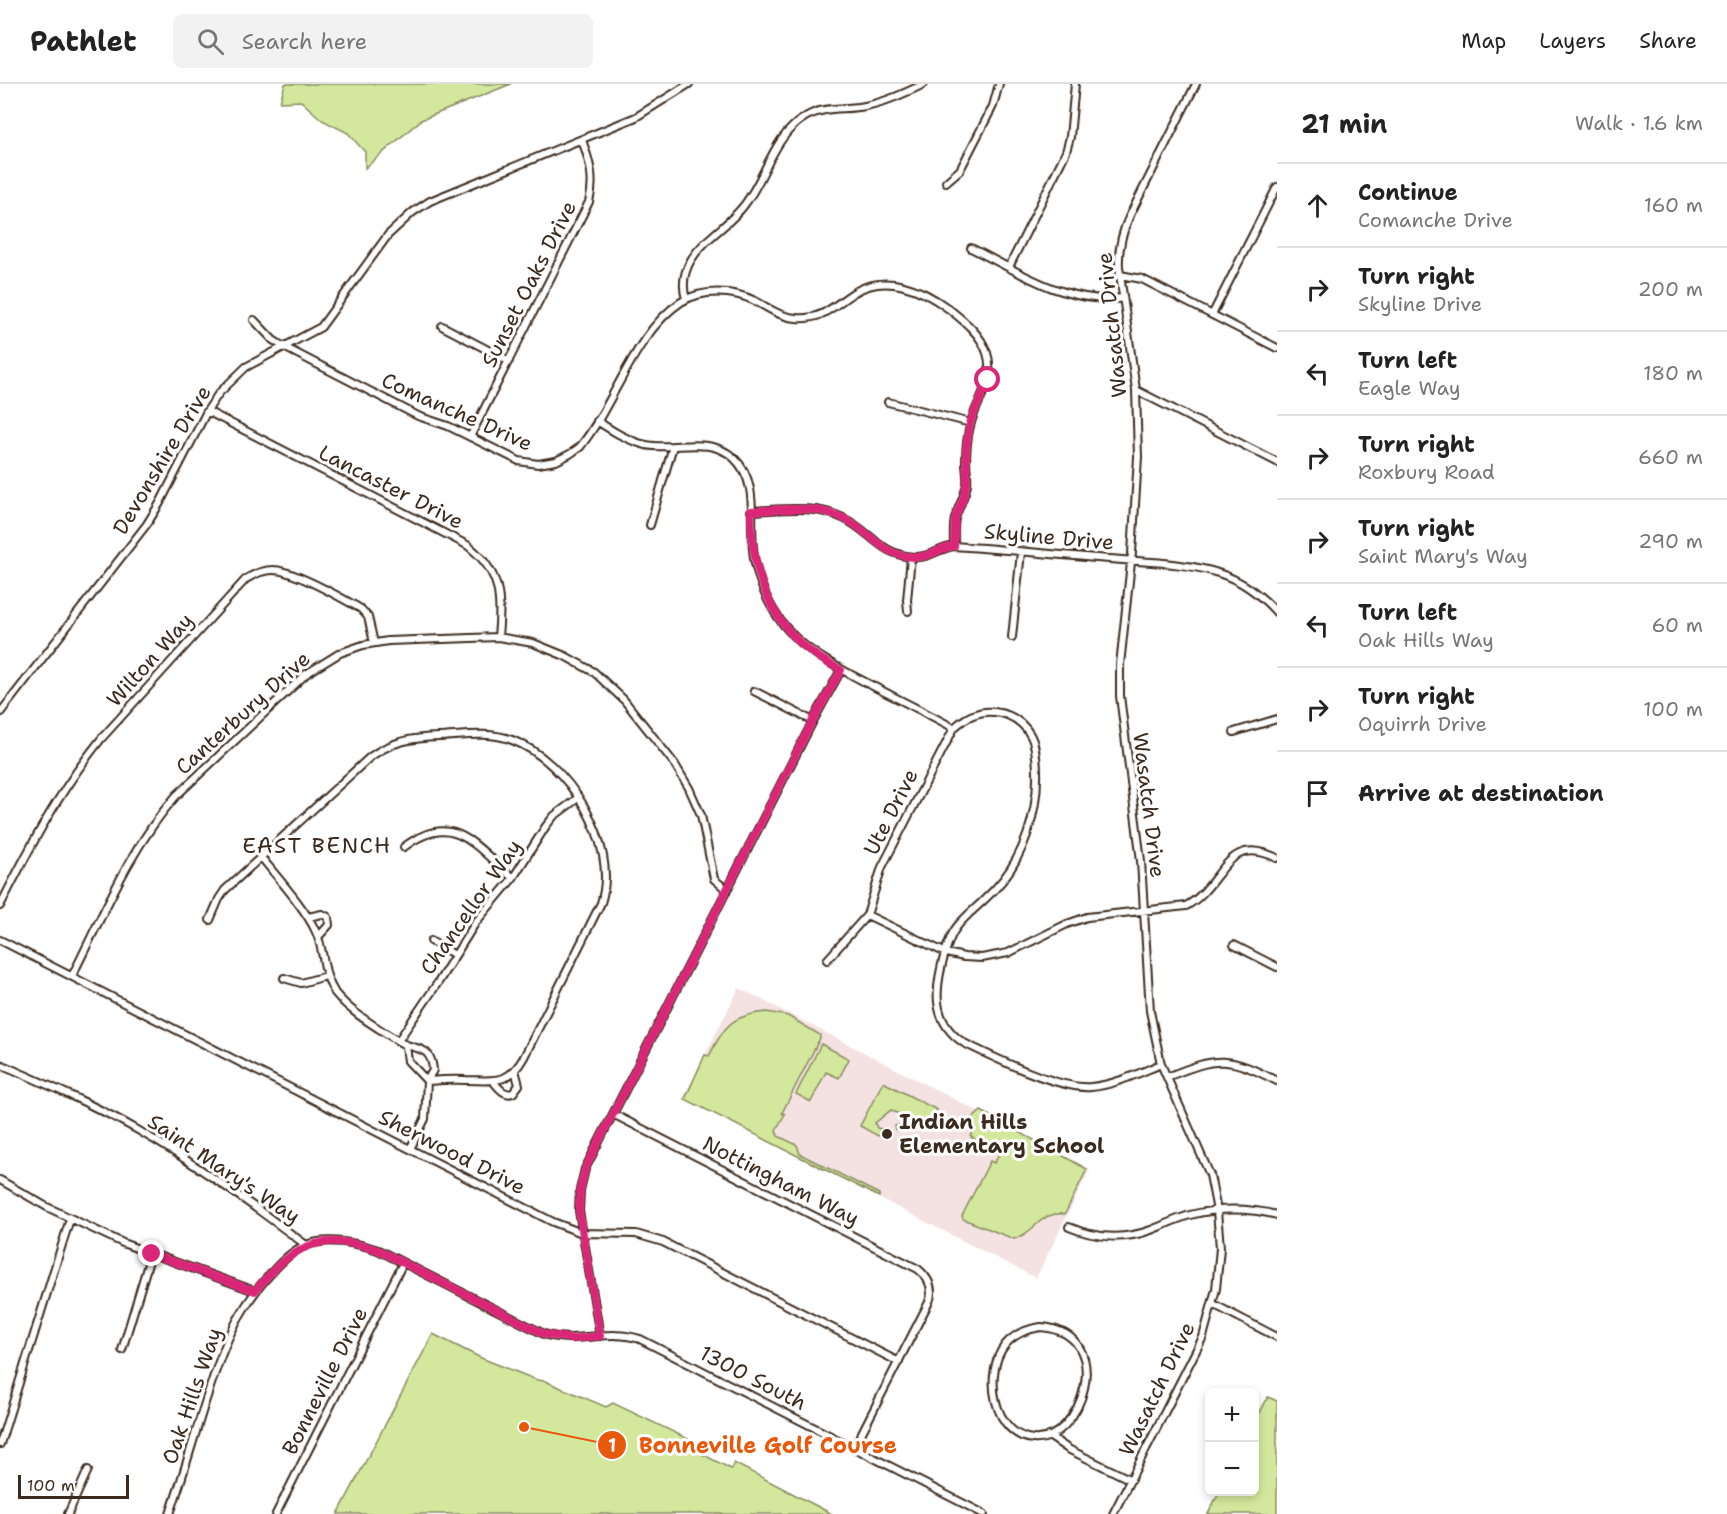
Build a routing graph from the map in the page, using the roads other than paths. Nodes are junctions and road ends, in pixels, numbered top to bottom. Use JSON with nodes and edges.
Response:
{"nodes":[{"id":1,"x":689,"y":84,"type":"edge"},
{"id":2,"x":924,"y":84,"type":"edge"},
{"id":3,"x":999,"y":84,"type":"edge"},
{"id":4,"x":1076,"y":84,"type":"edge"},
{"id":5,"x":1196,"y":84,"type":"edge"},
{"id":6,"x":582,"y":140,"type":"junction"},
{"id":7,"x":946,"y":182,"type":"dead end"},
{"id":8,"x":1277,"y":187,"type":"edge"},
{"id":9,"x":970,"y":248,"type":"dead end"},
{"id":10,"x":1009,"y":267,"type":"junction"},
{"id":11,"x":1120,"y":276,"type":"junction"},
{"id":12,"x":1123,"y":298,"type":"junction"},
{"id":13,"x":686,"y":299,"type":"junction"},
{"id":14,"x":1212,"y":315,"type":"junction"},
{"id":15,"x":254,"y":320,"type":"dead end"},
{"id":16,"x":442,"y":326,"type":"dead end"},
{"id":17,"x":284,"y":347,"type":"junction"},
{"id":18,"x":1277,"y":348,"type":"edge"},
{"id":19,"x":509,"y":361,"type":"junction"},
{"id":20,"x":1136,"y":390,"type":"junction"},
{"id":21,"x":888,"y":402,"type":"dead end"},
{"id":22,"x":207,"y":411,"type":"junction"},
{"id":23,"x":597,"y":421,"type":"junction"},
{"id":24,"x":970,"y":423,"type":"junction"},
{"id":25,"x":470,"y":437,"type":"junction"},
{"id":26,"x":673,"y":446,"type":"junction"},
{"id":27,"x":1277,"y":462,"type":"edge"},
{"id":28,"x":751,"y":511,"type":"junction"},
{"id":29,"x":650,"y":525,"type":"dead end"},
{"id":30,"x":954,"y":546,"type":"junction"},
{"id":31,"x":1021,"y":552,"type":"junction"},
{"id":32,"x":911,"y":557,"type":"junction"},
{"id":33,"x":1131,"y":561,"type":"junction"},
{"id":34,"x":908,"y":611,"type":"dead end"},
{"id":35,"x":1276,"y":612,"type":"edge"},
{"id":36,"x":498,"y":637,"type":"junction"},
{"id":37,"x":1012,"y":637,"type":"dead end"},
{"id":38,"x":374,"y":643,"type":"junction"},
{"id":39,"x":841,"y":670,"type":"junction"},
{"id":40,"x":754,"y":691,"type":"dead end"},
{"id":41,"x":0,"y":713,"type":"edge"},
{"id":42,"x":1277,"y":719,"type":"edge"},
{"id":43,"x":813,"y":720,"type":"junction"},
{"id":44,"x":954,"y":728,"type":"junction"},
{"id":45,"x":1234,"y":732,"type":"dead end"},
{"id":46,"x":578,"y":798,"type":"junction"},
{"id":47,"x":404,"y":847,"type":"dead end"},
{"id":48,"x":261,"y":857,"type":"junction"},
{"id":49,"x":1277,"y":858,"type":"edge"},
{"id":50,"x":513,"y":878,"type":"junction"},
{"id":51,"x":727,"y":890,"type":"junction"},
{"id":52,"x":0,"y":906,"type":"edge"},
{"id":53,"x":1145,"y":910,"type":"junction"},
{"id":54,"x":867,"y":915,"type":"junction"},
{"id":55,"x":308,"y":917,"type":"junction"},
{"id":56,"x":210,"y":920,"type":"dead end"},
{"id":57,"x":318,"y":937,"type":"junction"},
{"id":58,"x":0,"y":940,"type":"edge"},
{"id":59,"x":431,"y":941,"type":"dead end"},
{"id":60,"x":1234,"y":945,"type":"dead end"},
{"id":61,"x":946,"y":953,"type":"junction"},
{"id":62,"x":455,"y":956,"type":"junction"},
{"id":63,"x":827,"y":960,"type":"dead end"},
{"id":64,"x":1277,"y":967,"type":"edge"},
{"id":65,"x":72,"y":976,"type":"junction"},
{"id":66,"x":326,"y":976,"type":"junction"},
{"id":67,"x":284,"y":978,"type":"dead end"},
{"id":68,"x":398,"y":1041,"type":"junction"},
{"id":69,"x":406,"y":1046,"type":"junction"},
{"id":70,"x":0,"y":1064,"type":"edge"},
{"id":71,"x":1161,"y":1064,"type":"junction"},
{"id":72,"x":515,"y":1070,"type":"junction"},
{"id":73,"x":1167,"y":1077,"type":"junction"},
{"id":74,"x":1277,"y":1081,"type":"edge"},
{"id":75,"x":427,"y":1082,"type":"junction"},
{"id":76,"x":494,"y":1082,"type":"junction"},
{"id":77,"x":613,"y":1114,"type":"junction"},
{"id":78,"x":410,"y":1149,"type":"junction"},
{"id":79,"x":0,"y":1181,"type":"edge"},
{"id":80,"x":1217,"y":1211,"type":"junction"},
{"id":81,"x":1277,"y":1215,"type":"edge"},
{"id":82,"x":70,"y":1219,"type":"junction"},
{"id":83,"x":1070,"y":1227,"type":"dead end"},
{"id":84,"x":582,"y":1233,"type":"junction"},
{"id":85,"x":306,"y":1245,"type":"junction"},
{"id":86,"x":152,"y":1254,"type":"junction"},
{"id":87,"x":403,"y":1263,"type":"junction"},
{"id":88,"x":255,"y":1291,"type":"junction"},
{"id":89,"x":1213,"y":1304,"type":"junction"},
{"id":90,"x":600,"y":1336,"type":"junction"},
{"id":91,"x":1277,"y":1337,"type":"edge"},
{"id":92,"x":122,"y":1350,"type":"dead end"},
{"id":93,"x":899,"y":1362,"type":"junction"},
{"id":94,"x":1049,"y":1436,"type":"junction"},
{"id":95,"x":0,"y":1444,"type":"edge"},
{"id":96,"x":854,"y":1448,"type":"junction"},
{"id":97,"x":88,"y":1470,"type":"dead end"},
{"id":98,"x":1131,"y":1480,"type":"junction"},
{"id":99,"x":68,"y":1514,"type":"edge"},
{"id":100,"x":170,"y":1514,"type":"edge"},
{"id":101,"x":276,"y":1514,"type":"edge"},
{"id":102,"x":984,"y":1514,"type":"edge"},
{"id":103,"x":1113,"y":1514,"type":"edge"}],
"edges":[{"from":1,"to":6,"type":"street","name":"Devonshire Drive"},
{"from":2,"to":13,"type":"street"},
{"from":3,"to":7,"type":"street"},
{"from":4,"to":10,"type":"street"},
{"from":5,"to":11,"type":"street","name":"Wasatch Drive"},
{"from":6,"to":17,"type":"street","name":"Devonshire Drive"},
{"from":6,"to":19,"type":"street","name":"Sunset Oaks Drive"},
{"from":8,"to":14,"type":"street"},
{"from":9,"to":10,"type":"street"},
{"from":10,"to":12,"type":"street"},
{"from":11,"to":12,"type":"street","name":"Wasatch Drive"},
{"from":11,"to":14,"type":"street"},
{"from":12,"to":20,"type":"street","name":"Wasatch Drive"},
{"from":13,"to":23,"type":"street","name":"Comanche Drive"},
{"from":13,"to":24,"type":"street","name":"Comanche Drive"},
{"from":14,"to":18,"type":"street"},
{"from":15,"to":17,"type":"street","name":"Comanche Drive"},
{"from":16,"to":19,"type":"street"},
{"from":17,"to":22,"type":"street","name":"Devonshire Drive"},
{"from":17,"to":25,"type":"street","name":"Comanche Drive"},
{"from":19,"to":25,"type":"street","name":"Sunset Oaks Drive"},
{"from":20,"to":27,"type":"street"},
{"from":20,"to":33,"type":"street","name":"Wasatch Drive"},
{"from":21,"to":24,"type":"street"},
{"from":22,"to":36,"type":"street","name":"Lancaster Drive"},
{"from":22,"to":41,"type":"street","name":"Devonshire Drive"},
{"from":23,"to":25,"type":"street","name":"Comanche Drive"},
{"from":23,"to":26,"type":"street"},
{"from":24,"to":30,"type":"street","name":"Comanche Drive"},
{"from":26,"to":28,"type":"street"},
{"from":26,"to":29,"type":"street"},
{"from":28,"to":32,"type":"street","name":"Skyline Drive"},
{"from":28,"to":39,"type":"street"},
{"from":30,"to":31,"type":"street","name":"Skyline Drive"},
{"from":30,"to":32,"type":"street","name":"Skyline Drive"},
{"from":31,"to":33,"type":"street","name":"Skyline Drive"},
{"from":31,"to":37,"type":"street"},
{"from":32,"to":34,"type":"street"},
{"from":33,"to":35,"type":"street","name":"Skyline Drive"},
{"from":33,"to":53,"type":"street","name":"Wasatch Drive"},
{"from":36,"to":38,"type":"street","name":"Canterbury Drive"},
{"from":36,"to":51,"type":"street","name":"Canterbury Drive"},
{"from":38,"to":52,"type":"street","name":"Wilton Way"},
{"from":38,"to":65,"type":"street","name":"Canterbury Drive"},
{"from":39,"to":43,"type":"street"},
{"from":39,"to":44,"type":"street"},
{"from":40,"to":43,"type":"street"},
{"from":42,"to":45,"type":"street"},
{"from":43,"to":51,"type":"street"},
{"from":44,"to":54,"type":"street","name":"Ute Drive"},
{"from":44,"to":61,"type":"street"},
{"from":46,"to":48,"type":"street"},
{"from":46,"to":50,"type":"street","name":"Chancellor Way"},
{"from":46,"to":72,"type":"street"},
{"from":47,"to":50,"type":"street"},
{"from":48,"to":55,"type":"street"},
{"from":48,"to":56,"type":"street"},
{"from":49,"to":53,"type":"street"},
{"from":50,"to":62,"type":"street","name":"Chancellor Way"},
{"from":51,"to":77,"type":"street"},
{"from":53,"to":61,"type":"street"},
{"from":53,"to":71,"type":"street","name":"Wasatch Drive"},
{"from":54,"to":61,"type":"street"},
{"from":54,"to":63,"type":"street"},
{"from":55,"to":57,"type":"street"},
{"from":55,"to":57,"type":"street"},
{"from":57,"to":66,"type":"street"},
{"from":58,"to":65,"type":"street","name":"Sherwood Drive"},
{"from":59,"to":62,"type":"street"},
{"from":60,"to":64,"type":"street"},
{"from":61,"to":71,"type":"street"},
{"from":62,"to":68,"type":"street","name":"Chancellor Way"},
{"from":65,"to":78,"type":"street","name":"Sherwood Drive"},
{"from":66,"to":67,"type":"street"},
{"from":66,"to":68,"type":"street"},
{"from":68,"to":69,"type":"street"},
{"from":69,"to":75,"type":"street"},
{"from":69,"to":75,"type":"street"},
{"from":70,"to":85,"type":"street","name":"Saint Mary's Way"},
{"from":71,"to":73,"type":"street","name":"Wasatch Drive"},
{"from":72,"to":76,"type":"street"},
{"from":72,"to":76,"type":"street"},
{"from":73,"to":74,"type":"street"},
{"from":73,"to":80,"type":"street","name":"Wasatch Drive"},
{"from":75,"to":76,"type":"street"},
{"from":75,"to":78,"type":"street"},
{"from":77,"to":84,"type":"street"},
{"from":77,"to":93,"type":"street","name":"Nottingham Way"},
{"from":78,"to":84,"type":"street","name":"Sherwood Drive"},
{"from":79,"to":82,"type":"street"},
{"from":80,"to":81,"type":"street"},
{"from":80,"to":83,"type":"street"},
{"from":80,"to":89,"type":"street","name":"Wasatch Drive"},
{"from":82,"to":86,"type":"street"},
{"from":82,"to":95,"type":"street"},
{"from":84,"to":90,"type":"street"},
{"from":84,"to":93,"type":"street","name":"Sherwood Drive"},
{"from":85,"to":87,"type":"street","name":"Saint Mary's Way"},
{"from":85,"to":88,"type":"street","name":"Oak Hills Way"},
{"from":86,"to":88,"type":"street"},
{"from":86,"to":92,"type":"street"},
{"from":87,"to":90,"type":"street","name":"Saint Mary's Way"},
{"from":87,"to":101,"type":"street","name":"Bonneville Drive"},
{"from":88,"to":100,"type":"street","name":"Oak Hills Way"},
{"from":89,"to":91,"type":"street"},
{"from":89,"to":98,"type":"street","name":"Wasatch Drive"},
{"from":90,"to":96,"type":"street","name":"1300 South"},
{"from":93,"to":96,"type":"street"},
{"from":94,"to":94,"type":"street"},
{"from":94,"to":98,"type":"street"},
{"from":96,"to":102,"type":"street","name":"1300 South"},
{"from":97,"to":99,"type":"street"},
{"from":98,"to":103,"type":"street","name":"Wasatch Drive"}]}
